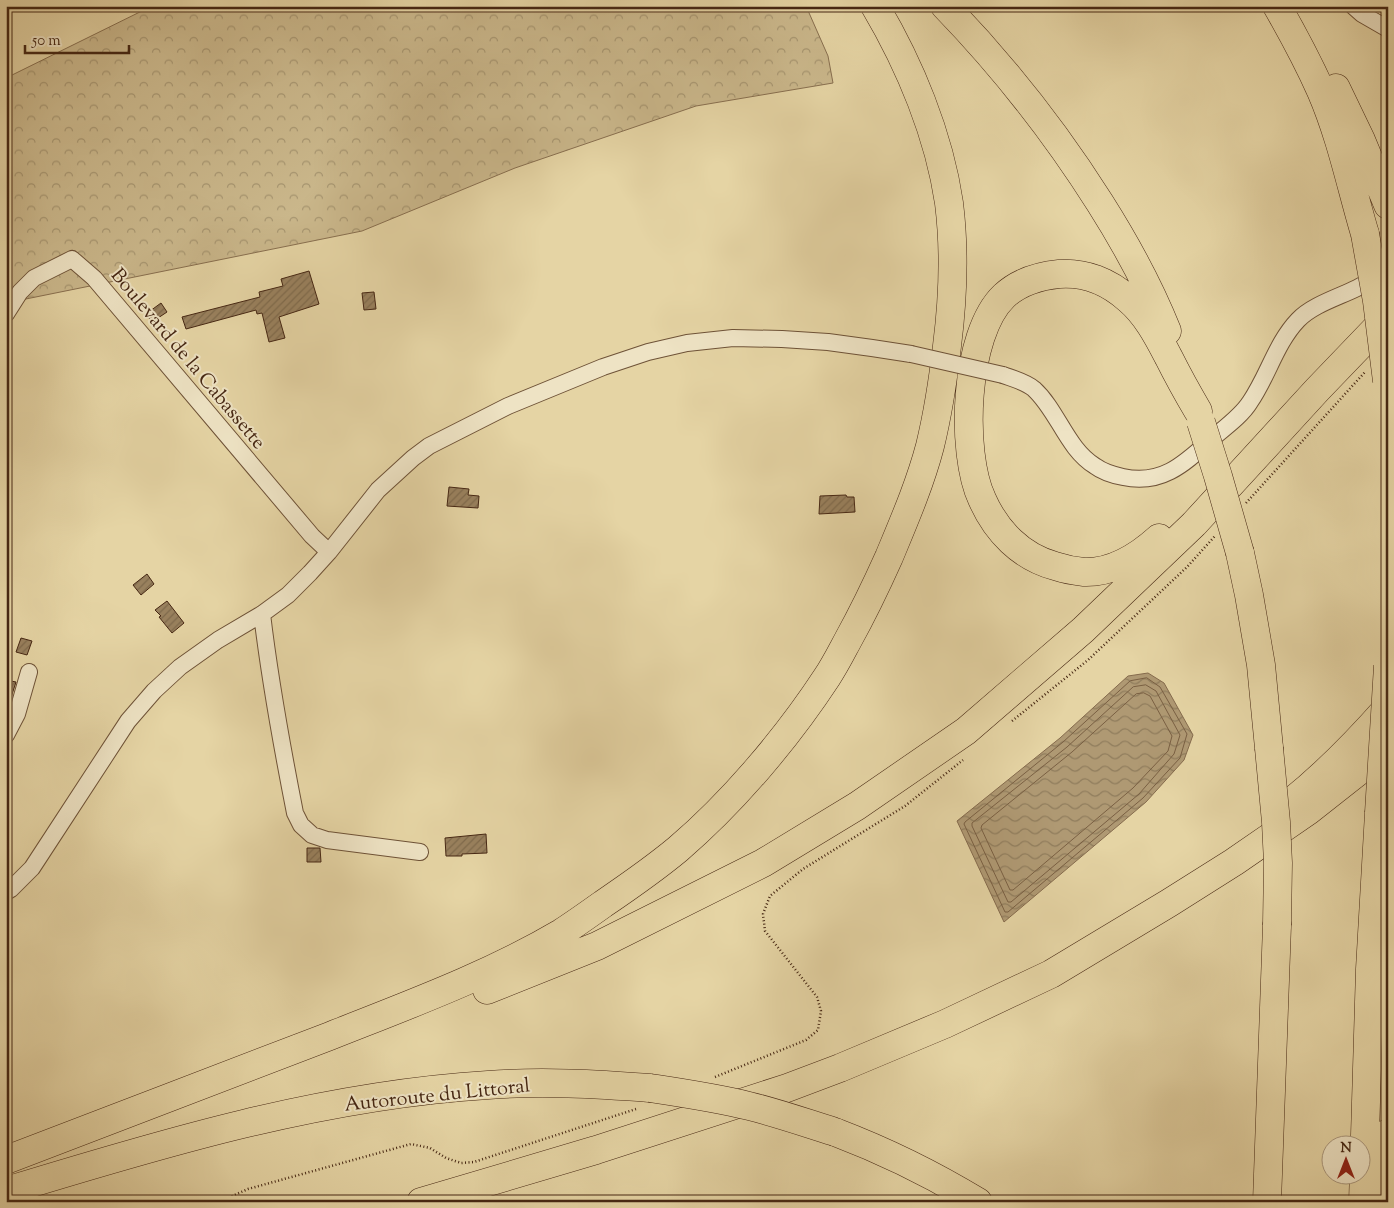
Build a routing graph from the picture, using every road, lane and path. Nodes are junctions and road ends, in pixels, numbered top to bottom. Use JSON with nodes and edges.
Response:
{"nodes":[{"id":1,"x":875,"y":6,"type":"edge"},
{"id":2,"x":945,"y":6,"type":"edge"},
{"id":3,"x":1277,"y":6,"type":"edge"},
{"id":4,"x":1291,"y":6,"type":"edge"},
{"id":5,"x":1353,"y":6,"type":"edge"},
{"id":6,"x":1388,"y":29,"type":"edge"},
{"id":7,"x":1388,"y":205,"type":"edge"},
{"id":8,"x":1388,"y":265,"type":"edge"},
{"id":9,"x":6,"y":314,"type":"edge"},
{"id":10,"x":1388,"y":316,"type":"edge"},
{"id":11,"x":1381,"y":381,"type":"edge"},
{"id":12,"x":1317,"y":390,"type":"junction"},
{"id":13,"x":1199,"y":417,"type":"junction"},
{"id":14,"x":1240,"y":509,"type":"dead end"},
{"id":15,"x":1220,"y":530,"type":"dead end"},
{"id":16,"x":329,"y":552,"type":"junction"},
{"id":17,"x":262,"y":614,"type":"junction"},
{"id":18,"x":1388,"y":666,"type":"edge"},
{"id":19,"x":29,"y":672,"type":"dead end"},
{"id":20,"x":1388,"y":707,"type":"edge"},
{"id":21,"x":1012,"y":721,"type":"dead end"},
{"id":22,"x":6,"y":734,"type":"edge"},
{"id":23,"x":1388,"y":748,"type":"edge"},
{"id":24,"x":966,"y":757,"type":"dead end"},
{"id":25,"x":420,"y":852,"type":"dead end"},
{"id":26,"x":6,"y":892,"type":"edge"},
{"id":27,"x":714,"y":1077,"type":"dead end"},
{"id":28,"x":180,"y":1094,"type":"junction"},
{"id":29,"x":645,"y":1098,"type":"junction"},
{"id":30,"x":1388,"y":1133,"type":"edge"},
{"id":31,"x":596,"y":1150,"type":"junction"},
{"id":32,"x":6,"y":1160,"type":"edge"},
{"id":33,"x":6,"y":1191,"type":"edge"},
{"id":34,"x":218,"y":1202,"type":"edge"},
{"id":35,"x":421,"y":1202,"type":"edge"},
{"id":36,"x":978,"y":1202,"type":"edge"},
{"id":37,"x":1267,"y":1202,"type":"edge"},
{"id":38,"x":1363,"y":1202,"type":"edge"},
{"id":39,"x":1380,"y":1202,"type":"edge"}],
"edges":[{"from":1,"to":28,"type":"highway"},
{"from":2,"to":13,"type":"highway"},
{"from":3,"to":11,"type":"highway","bridge":true},
{"from":4,"to":7,"type":"highway"},
{"from":5,"to":6,"type":"street"},
{"from":8,"to":16,"type":"street","bridge":true},
{"from":9,"to":16,"type":"street","name":"Boulevard de la Cabassette"},
{"from":10,"to":12,"type":"highway"},
{"from":11,"to":14,"type":"path"},
{"from":12,"to":13,"type":"highway"},
{"from":12,"to":28,"type":"highway"},
{"from":13,"to":37,"type":"highway","bridge":true},
{"from":15,"to":21,"type":"path"},
{"from":16,"to":17,"type":"street"},
{"from":17,"to":25,"type":"street"},
{"from":17,"to":26,"type":"street"},
{"from":18,"to":38,"type":"highway","bridge":true},
{"from":19,"to":22,"type":"street"},
{"from":20,"to":31,"type":"highway"},
{"from":23,"to":31,"type":"highway"},
{"from":24,"to":27,"type":"path"},
{"from":28,"to":32,"type":"highway"},
{"from":29,"to":33,"type":"highway","name":"Autoroute du Littoral"},
{"from":29,"to":34,"type":"path"},
{"from":29,"to":36,"type":"highway","name":"Autoroute du Littoral","bridge":true},
{"from":30,"to":39,"type":"highway"},
{"from":31,"to":35,"type":"highway"}]}
